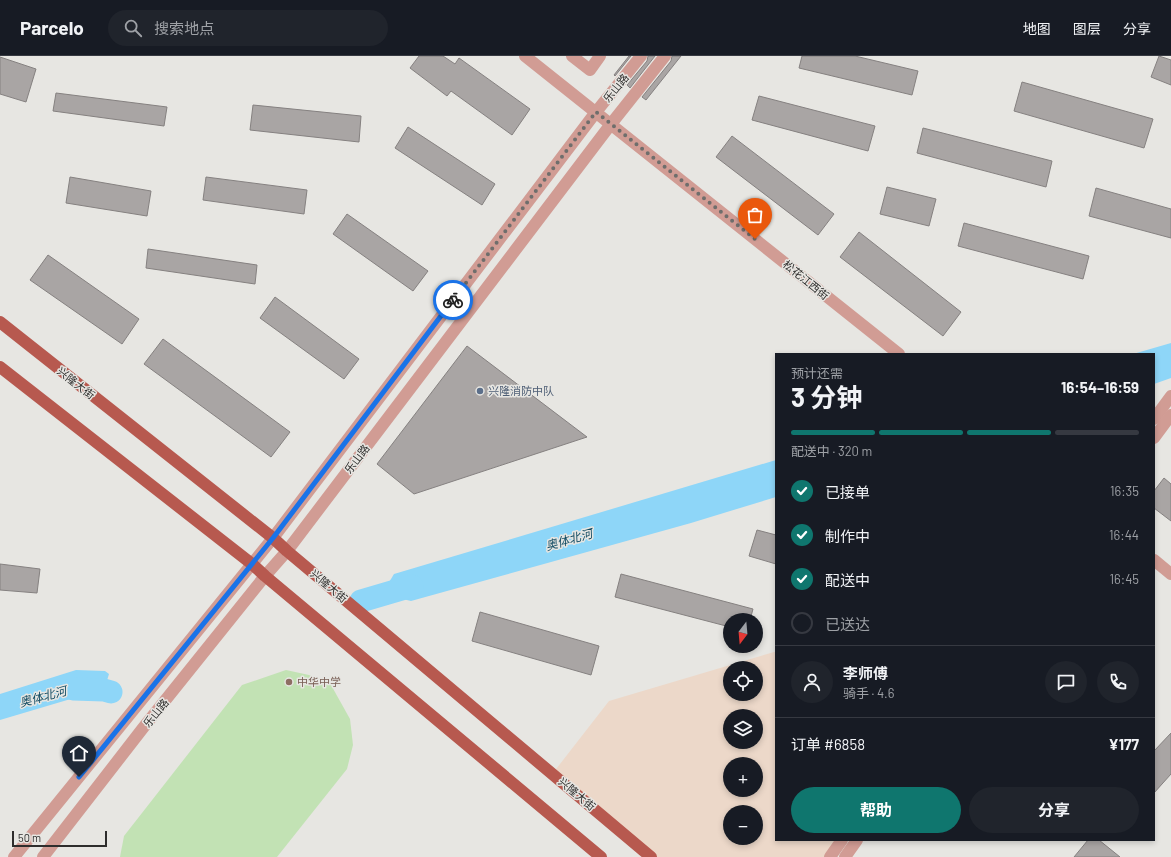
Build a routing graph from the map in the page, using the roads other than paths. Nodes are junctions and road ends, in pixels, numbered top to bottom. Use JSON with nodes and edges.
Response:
{"nodes":[{"id":1,"x":525,"y":56,"type":"edge"},
{"id":2,"x":572,"y":56,"type":"edge"},
{"id":3,"x":600,"y":56,"type":"edge"},
{"id":4,"x":642,"y":56,"type":"edge"},
{"id":5,"x":665,"y":56,"type":"edge"},
{"id":6,"x":596,"y":112,"type":"junction"},
{"id":7,"x":611,"y":124,"type":"junction"},
{"id":8,"x":0,"y":322,"type":"edge"},
{"id":9,"x":898,"y":353,"type":"edge"},
{"id":10,"x":0,"y":367,"type":"edge"},
{"id":11,"x":1171,"y":396,"type":"edge"},
{"id":12,"x":1171,"y":415,"type":"edge"},
{"id":13,"x":1155,"y":418,"type":"edge"},
{"id":14,"x":1155,"y":437,"type":"edge"},
{"id":15,"x":273,"y":538,"type":"junction"},
{"id":16,"x":287,"y":551,"type":"junction"},
{"id":17,"x":1155,"y":561,"type":"edge"},
{"id":18,"x":252,"y":564,"type":"junction"},
{"id":19,"x":1171,"y":574,"type":"edge"},
{"id":20,"x":265,"y":576,"type":"junction"},
{"id":21,"x":841,"y":841,"type":"edge"},
{"id":22,"x":856,"y":841,"type":"edge"},
{"id":23,"x":14,"y":857,"type":"edge"},
{"id":24,"x":43,"y":857,"type":"edge"},
{"id":25,"x":601,"y":857,"type":"edge"},
{"id":26,"x":651,"y":857,"type":"edge"},
{"id":27,"x":830,"y":857,"type":"edge"},
{"id":28,"x":844,"y":857,"type":"edge"}],
"edges":[{"from":1,"to":6,"type":"street","name":"松花江西街"},
{"from":2,"to":3,"type":"street"},
{"from":4,"to":6,"type":"street","name":"乐山路"},
{"from":5,"to":7,"type":"street","name":"乐山路"},
{"from":6,"to":7,"type":"street","name":"松花江西街"},
{"from":6,"to":15,"type":"street","name":"乐山路"},
{"from":7,"to":9,"type":"street","name":"松花江西街"},
{"from":7,"to":16,"type":"street","name":"乐山路"},
{"from":8,"to":15,"type":"main road","name":"兴隆大街"},
{"from":10,"to":18,"type":"main road"},
{"from":11,"to":13,"type":"street"},
{"from":12,"to":14,"type":"street"},
{"from":15,"to":16,"type":"main road","name":"兴隆大街"},
{"from":15,"to":18,"type":"street","name":"乐山路"},
{"from":16,"to":20,"type":"street","name":"乐山路"},
{"from":16,"to":26,"type":"main road","name":"兴隆大街"},
{"from":17,"to":19,"type":"street"},
{"from":18,"to":20,"type":"main road"},
{"from":18,"to":23,"type":"street","name":"乐山路"},
{"from":20,"to":24,"type":"street","name":"乐山路"},
{"from":20,"to":25,"type":"main road"},
{"from":21,"to":27,"type":"street"},
{"from":22,"to":28,"type":"street"}]}
